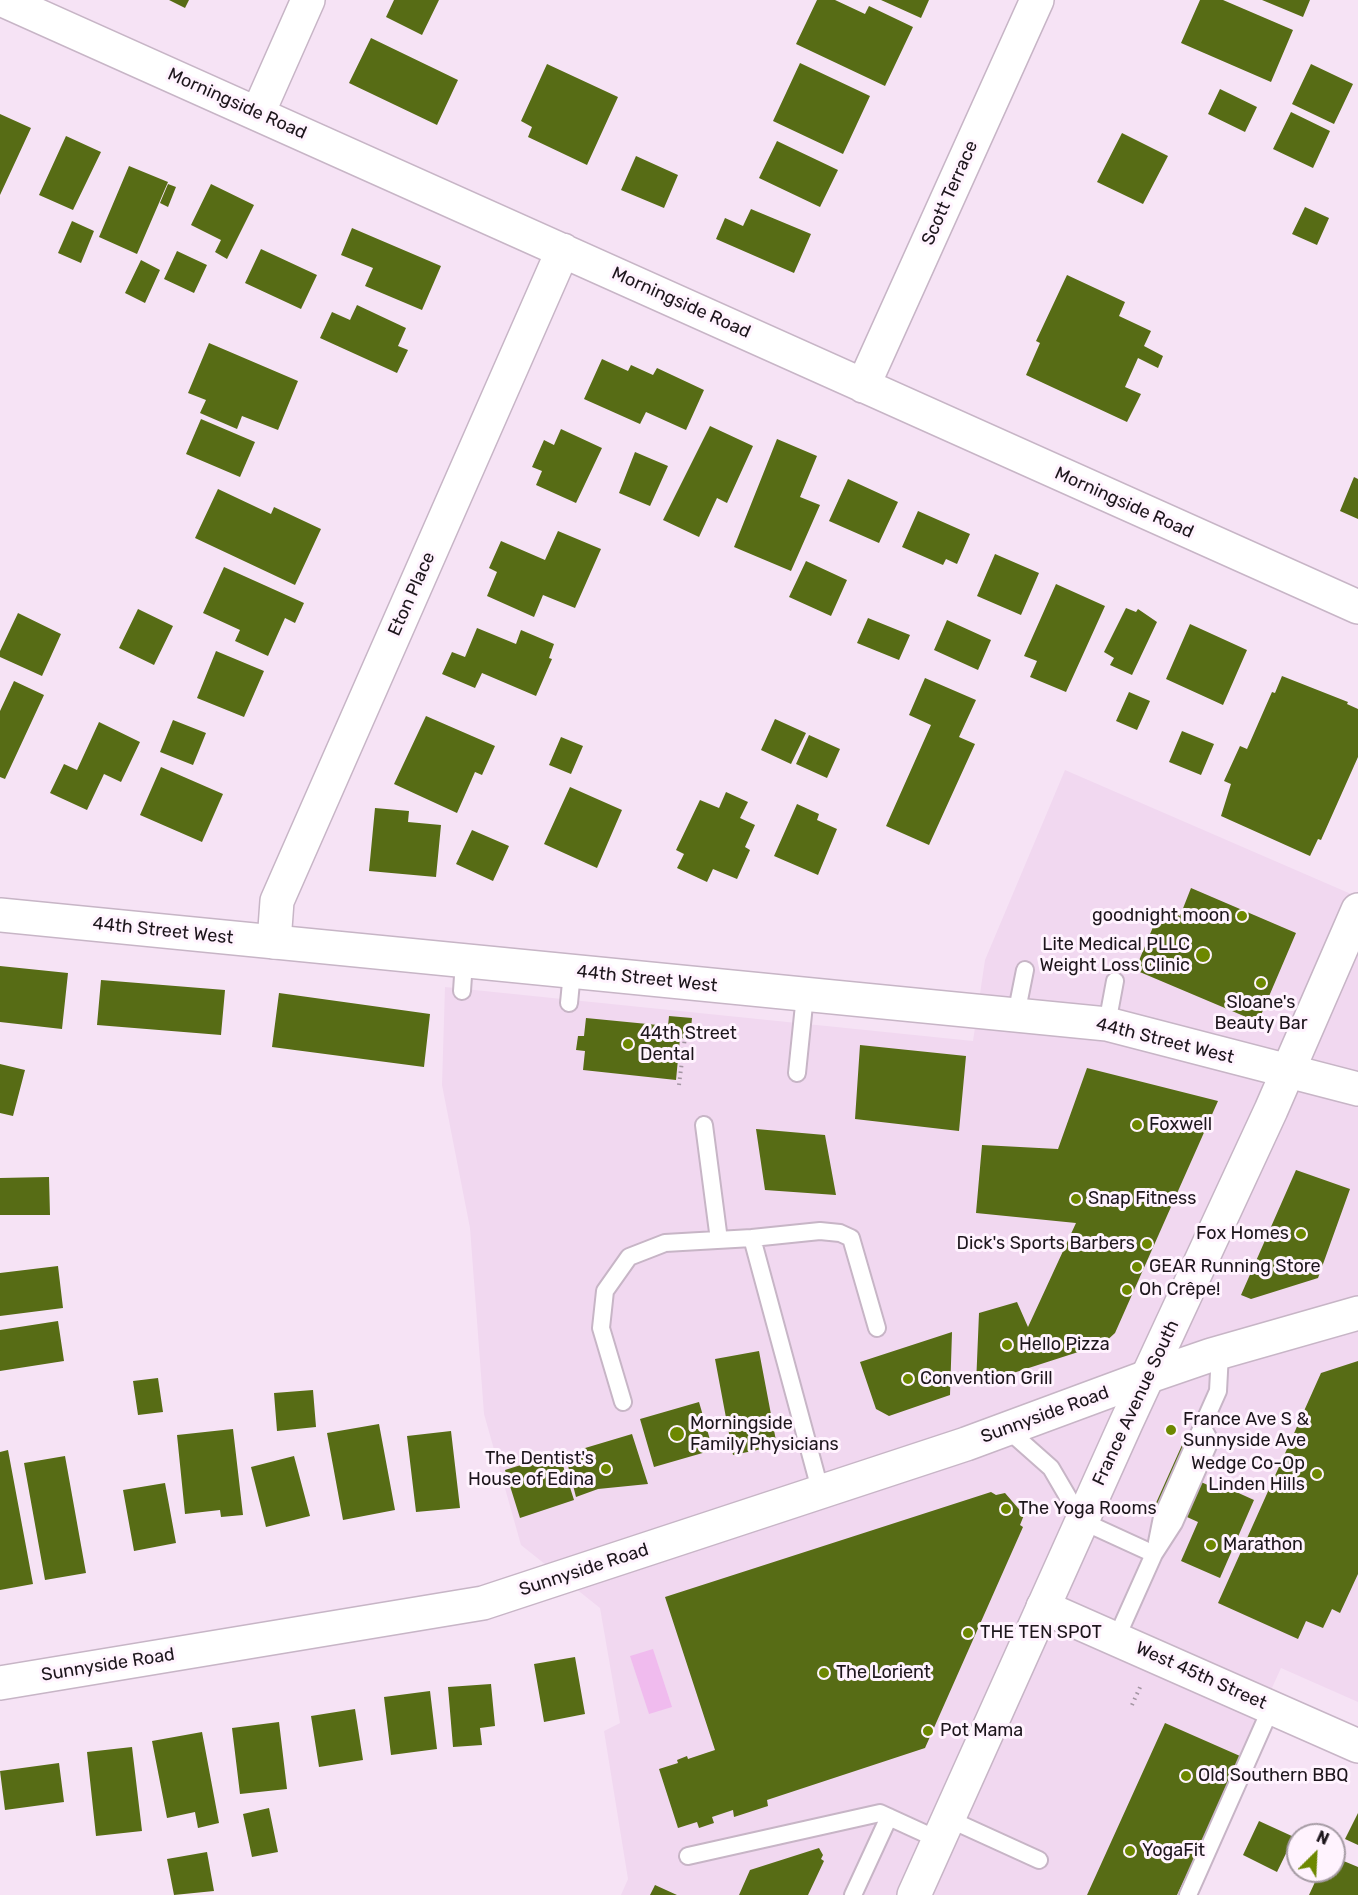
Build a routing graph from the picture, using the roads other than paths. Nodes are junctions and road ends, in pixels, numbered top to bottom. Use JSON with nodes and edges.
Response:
{"nodes":[{"id":1,"x":3,"y":0,"type":"edge"},
{"id":2,"x":308,"y":0,"type":"edge"},
{"id":3,"x":1037,"y":0,"type":"edge"},
{"id":4,"x":258,"y":112,"type":"junction"},
{"id":5,"x":563,"y":250,"type":"junction"},
{"id":6,"x":863,"y":386,"type":"junction"},
{"id":7,"x":1358,"y":607,"type":"edge"},
{"id":8,"x":1358,"y":910,"type":"edge"},
{"id":9,"x":0,"y":915,"type":"edge"},
{"id":10,"x":274,"y":942,"type":"junction"},
{"id":11,"x":1025,"y":970,"type":"dead end"},
{"id":12,"x":1115,"y":981,"type":"dead end"},
{"id":13,"x":805,"y":995,"type":"junction"},
{"id":14,"x":1016,"y":1015,"type":"junction"},
{"id":15,"x":1107,"y":1024,"type":"junction"},
{"id":16,"x":1289,"y":1070,"type":"junction"},
{"id":17,"x":797,"y":1073,"type":"dead end"},
{"id":18,"x":1358,"y":1089,"type":"edge"},
{"id":19,"x":704,"y":1125,"type":"dead end"},
{"id":20,"x":752,"y":1238,"type":"junction"},
{"id":21,"x":719,"y":1240,"type":"junction"},
{"id":22,"x":1358,"y":1313,"type":"edge"},
{"id":23,"x":877,"y":1328,"type":"dead end"},
{"id":24,"x":1220,"y":1353,"type":"junction"},
{"id":25,"x":1148,"y":1377,"type":"junction"},
{"id":26,"x":622,"y":1402,"type":"dead end"},
{"id":27,"x":1007,"y":1429,"type":"junction"},
{"id":28,"x":821,"y":1493,"type":"junction"},
{"id":29,"x":1082,"y":1521,"type":"junction"},
{"id":30,"x":1154,"y":1554,"type":"junction"},
{"id":31,"x":1043,"y":1607,"type":"junction"},
{"id":32,"x":1116,"y":1639,"type":"junction"},
{"id":33,"x":0,"y":1683,"type":"edge"},
{"id":34,"x":1271,"y":1708,"type":"junction"},
{"id":35,"x":1358,"y":1746,"type":"edge"},
{"id":36,"x":889,"y":1817,"type":"junction"},
{"id":37,"x":944,"y":1829,"type":"junction"},
{"id":38,"x":688,"y":1856,"type":"dead end"},
{"id":39,"x":1039,"y":1860,"type":"dead end"},
{"id":40,"x":853,"y":1895,"type":"edge"},
{"id":41,"x":914,"y":1895,"type":"edge"},
{"id":42,"x":1188,"y":1895,"type":"edge"}],
"edges":[{"from":1,"to":4,"type":"street","name":"Morningside Road"},
{"from":2,"to":4,"type":"street"},
{"from":3,"to":6,"type":"street","name":"Scott Terrace"},
{"from":4,"to":5,"type":"street","name":"Morningside Road"},
{"from":5,"to":6,"type":"street","name":"Morningside Road"},
{"from":5,"to":10,"type":"street","name":"Eton Place"},
{"from":6,"to":7,"type":"street","name":"Morningside Road"},
{"from":8,"to":16,"type":"street","name":"France Avenue South"},
{"from":9,"to":10,"type":"street","name":"44th Street West"},
{"from":10,"to":13,"type":"street","name":"44th Street West"},
{"from":11,"to":14,"type":"lane"},
{"from":12,"to":15,"type":"lane"},
{"from":13,"to":14,"type":"street","name":"44th Street West"},
{"from":13,"to":17,"type":"lane"},
{"from":14,"to":15,"type":"street","name":"44th Street West"},
{"from":15,"to":16,"type":"street","name":"44th Street West"},
{"from":16,"to":18,"type":"street","name":"44th Street West"},
{"from":16,"to":25,"type":"street","name":"France Avenue South"},
{"from":19,"to":21,"type":"lane"},
{"from":20,"to":21,"type":"lane"},
{"from":20,"to":23,"type":"lane"},
{"from":20,"to":28,"type":"lane"},
{"from":21,"to":26,"type":"lane"},
{"from":22,"to":24,"type":"street","name":"Sunnyside Road"},
{"from":24,"to":25,"type":"street","name":"Sunnyside Road"},
{"from":24,"to":30,"type":"lane"},
{"from":25,"to":27,"type":"street","name":"Sunnyside Road"},
{"from":25,"to":29,"type":"street","name":"France Avenue South"},
{"from":27,"to":28,"type":"street","name":"Sunnyside Road"},
{"from":27,"to":29,"type":"lane"},
{"from":28,"to":33,"type":"street","name":"Sunnyside Road"},
{"from":29,"to":30,"type":"lane"},
{"from":29,"to":31,"type":"street","name":"France Avenue South"},
{"from":30,"to":32,"type":"lane"},
{"from":31,"to":32,"type":"street","name":"West 45th Street"},
{"from":31,"to":37,"type":"street","name":"France Avenue South"},
{"from":32,"to":34,"type":"street","name":"West 45th Street"},
{"from":34,"to":35,"type":"street","name":"West 45th Street"},
{"from":34,"to":42,"type":"lane"},
{"from":36,"to":37,"type":"lane"},
{"from":36,"to":38,"type":"lane"},
{"from":36,"to":40,"type":"lane"},
{"from":37,"to":39,"type":"lane"},
{"from":37,"to":41,"type":"street","name":"France Avenue South"}]}
